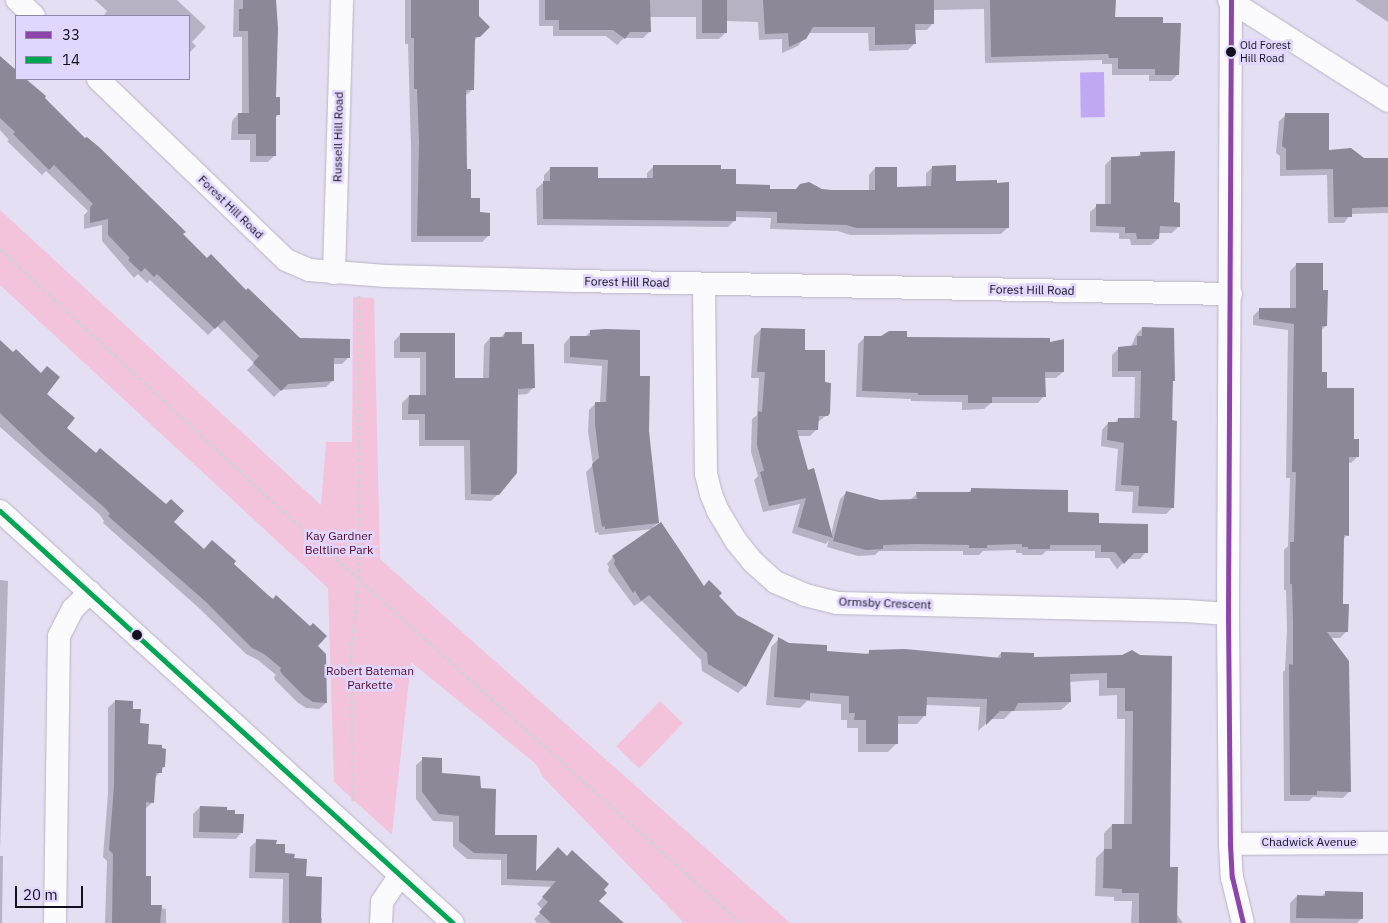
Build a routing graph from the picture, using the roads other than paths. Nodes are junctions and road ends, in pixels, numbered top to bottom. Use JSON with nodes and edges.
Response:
{"nodes":[{"id":1,"x":17,"y":0,"type":"edge"},
{"id":2,"x":342,"y":0,"type":"edge"},
{"id":3,"x":1230,"y":0,"type":"edge"},
{"id":4,"x":33,"y":15,"type":"edge"},
{"id":5,"x":99,"y":80,"type":"edge"},
{"id":6,"x":1388,"y":100,"type":"edge"},
{"id":7,"x":334,"y":273,"type":"junction"},
{"id":8,"x":704,"y":284,"type":"junction"},
{"id":9,"x":1231,"y":294,"type":"junction"},
{"id":10,"x":0,"y":511,"type":"edge"},
{"id":11,"x":90,"y":592,"type":"junction"},
{"id":12,"x":1228,"y":614,"type":"junction"},
{"id":13,"x":1388,"y":843,"type":"edge"},
{"id":14,"x":1230,"y":844,"type":"junction"},
{"id":15,"x":400,"y":875,"type":"junction"},
{"id":16,"x":55,"y":923,"type":"edge"},
{"id":17,"x":381,"y":923,"type":"edge"},
{"id":18,"x":453,"y":923,"type":"edge"},
{"id":19,"x":1242,"y":923,"type":"edge"}],
"edges":[{"from":1,"to":4,"type":"street"},
{"from":2,"to":7,"type":"street","name":"Russell Hill Road"},
{"from":3,"to":6,"type":"street"},
{"from":3,"to":9,"type":"street"},
{"from":5,"to":7,"type":"street","name":"Forest Hill Road"},
{"from":7,"to":8,"type":"street","name":"Forest Hill Road"},
{"from":8,"to":9,"type":"street","name":"Forest Hill Road"},
{"from":8,"to":12,"type":"street","name":"Ormsby Crescent"},
{"from":9,"to":12,"type":"street"},
{"from":10,"to":11,"type":"street"},
{"from":11,"to":15,"type":"street"},
{"from":11,"to":16,"type":"street"},
{"from":12,"to":14,"type":"street"},
{"from":13,"to":14,"type":"street","name":"Chadwick Avenue"},
{"from":14,"to":19,"type":"street"},
{"from":15,"to":17,"type":"street"},
{"from":15,"to":18,"type":"street"}]}
